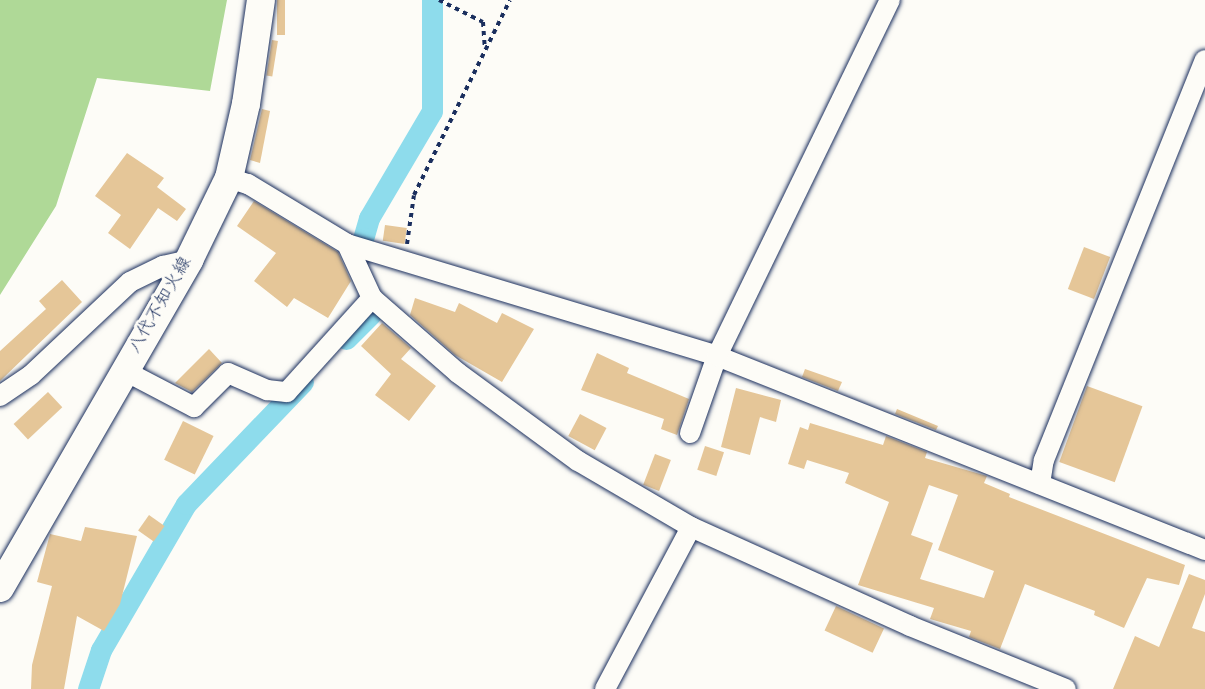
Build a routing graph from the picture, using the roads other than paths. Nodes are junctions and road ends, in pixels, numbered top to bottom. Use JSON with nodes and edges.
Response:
{"nodes":[{"id":1,"x":261,"y":0,"type":"edge"},
{"id":2,"x":890,"y":0,"type":"edge"},
{"id":3,"x":1205,"y":60,"type":"edge"},
{"id":4,"x":229,"y":178,"type":"junction"},
{"id":5,"x":347,"y":244,"type":"junction"},
{"id":6,"x":189,"y":260,"type":"junction"},
{"id":7,"x":372,"y":298,"type":"junction"},
{"id":8,"x":717,"y":357,"type":"junction"},
{"id":9,"x":125,"y":371,"type":"junction"},
{"id":10,"x":0,"y":396,"type":"edge"},
{"id":11,"x":690,"y":434,"type":"dead end"},
{"id":12,"x":1040,"y":484,"type":"junction"},
{"id":13,"x":691,"y":527,"type":"junction"},
{"id":14,"x":1205,"y":550,"type":"edge"},
{"id":15,"x":0,"y":588,"type":"edge"},
{"id":16,"x":605,"y":689,"type":"edge"},
{"id":17,"x":1066,"y":689,"type":"edge"}],
"edges":[{"from":1,"to":4,"type":"main road","name":"八代不知火線"},
{"from":2,"to":8,"type":"street"},
{"from":3,"to":12,"type":"street"},
{"from":4,"to":5,"type":"street"},
{"from":4,"to":6,"type":"main road","name":"八代不知火線"},
{"from":5,"to":7,"type":"street"},
{"from":5,"to":8,"type":"street"},
{"from":6,"to":9,"type":"main road","name":"八代不知火線"},
{"from":6,"to":10,"type":"street"},
{"from":7,"to":9,"type":"street"},
{"from":7,"to":13,"type":"street"},
{"from":8,"to":11,"type":"street"},
{"from":8,"to":12,"type":"street"},
{"from":9,"to":15,"type":"main road","name":"八代不知火線"},
{"from":12,"to":14,"type":"street"},
{"from":13,"to":16,"type":"street"},
{"from":13,"to":17,"type":"street"}]}
